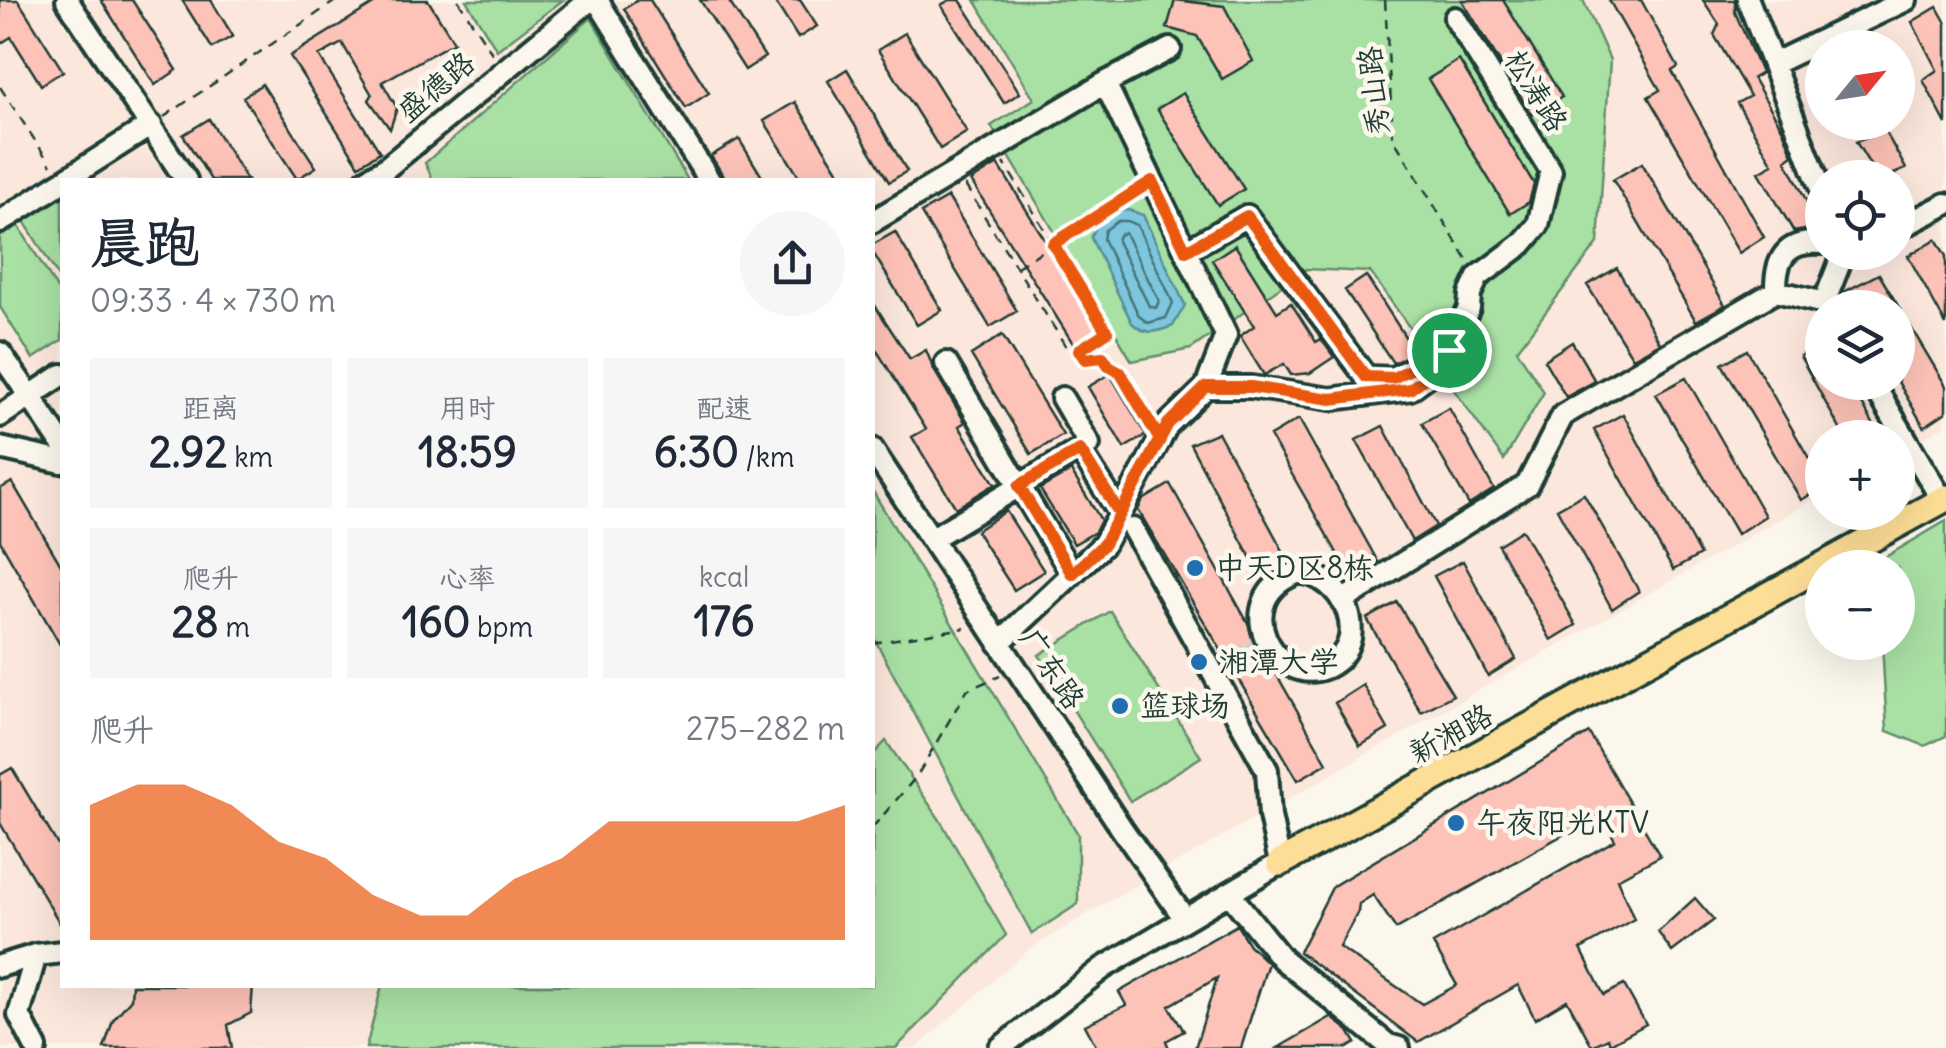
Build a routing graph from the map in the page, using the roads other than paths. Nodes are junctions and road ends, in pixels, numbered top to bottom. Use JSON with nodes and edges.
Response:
{"nodes":[{"id":1,"x":67,"y":0,"type":"edge"},
{"id":2,"x":590,"y":0,"type":"edge"},
{"id":3,"x":597,"y":0,"type":"edge"},
{"id":4,"x":1748,"y":0,"type":"edge"},
{"id":5,"x":1906,"y":0,"type":"edge"},
{"id":6,"x":1455,"y":18,"type":"dead end"},
{"id":7,"x":1170,"y":49,"type":"dead end"},
{"id":8,"x":1773,"y":64,"type":"junction"},
{"id":9,"x":1105,"y":83,"type":"junction"},
{"id":10,"x":151,"y":125,"type":"junction"},
{"id":11,"x":1810,"y":160,"type":"edge"},
{"id":12,"x":390,"y":174,"type":"edge"},
{"id":13,"x":61,"y":178,"type":"edge"},
{"id":14,"x":185,"y":178,"type":"edge"},
{"id":15,"x":708,"y":178,"type":"edge"},
{"id":16,"x":60,"y":179,"type":"edge"},
{"id":17,"x":1946,"y":204,"type":"edge"},
{"id":18,"x":875,"y":220,"type":"edge"},
{"id":19,"x":1915,"y":220,"type":"edge"},
{"id":20,"x":0,"y":222,"type":"edge"},
{"id":21,"x":1805,"y":242,"type":"edge"},
{"id":22,"x":1186,"y":251,"type":"junction"},
{"id":23,"x":1776,"y":291,"type":"junction"},
{"id":24,"x":1805,"y":299,"type":"edge"},
{"id":25,"x":1449,"y":350,"type":"junction"},
{"id":26,"x":0,"y":353,"type":"edge"},
{"id":27,"x":946,"y":363,"type":"dead end"},
{"id":28,"x":60,"y":376,"type":"edge"},
{"id":29,"x":1206,"y":387,"type":"junction"},
{"id":30,"x":30,"y":396,"type":"junction"},
{"id":31,"x":1062,"y":398,"type":"dead end"},
{"id":32,"x":1883,"y":400,"type":"edge"},
{"id":33,"x":0,"y":416,"type":"edge"},
{"id":34,"x":60,"y":441,"type":"edge"},
{"id":35,"x":0,"y":448,"type":"edge"},
{"id":36,"x":1080,"y":450,"type":"junction"},
{"id":37,"x":875,"y":454,"type":"edge"},
{"id":38,"x":60,"y":462,"type":"edge"},
{"id":39,"x":1019,"y":486,"type":"junction"},
{"id":40,"x":1944,"y":499,"type":"edge"},
{"id":41,"x":1126,"y":522,"type":"junction"},
{"id":42,"x":931,"y":539,"type":"junction"},
{"id":43,"x":1072,"y":574,"type":"junction"},
{"id":44,"x":1342,"y":601,"type":"junction"},
{"id":45,"x":999,"y":643,"type":"junction"},
{"id":46,"x":1280,"y":863,"type":"junction"},
{"id":47,"x":1229,"y":893,"type":"junction"},
{"id":48,"x":1185,"y":919,"type":"junction"},
{"id":49,"x":60,"y":952,"type":"edge"},
{"id":50,"x":36,"y":956,"type":"junction"},
{"id":51,"x":0,"y":966,"type":"edge"},
{"id":52,"x":0,"y":1002,"type":"edge"},
{"id":53,"x":18,"y":1015,"type":"junction"},
{"id":54,"x":36,"y":1048,"type":"edge"},
{"id":55,"x":1000,"y":1048,"type":"edge"},
{"id":56,"x":1399,"y":1048,"type":"edge"}],
"edges":[{"from":1,"to":10,"type":"street"},
{"from":2,"to":12,"type":"street","name":"盛德路"},
{"from":3,"to":15,"type":"street"},
{"from":4,"to":8,"type":"street"},
{"from":5,"to":8,"type":"street"},
{"from":6,"to":25,"type":"street","name":"松涛路"},
{"from":7,"to":9,"type":"street"},
{"from":8,"to":11,"type":"street"},
{"from":9,"to":18,"type":"street"},
{"from":9,"to":22,"type":"street"},
{"from":10,"to":13,"type":"street"},
{"from":10,"to":14,"type":"street"},
{"from":16,"to":20,"type":"street"},
{"from":17,"to":19,"type":"street"},
{"from":21,"to":23,"type":"street"},
{"from":22,"to":25,"type":"street"},
{"from":22,"to":29,"type":"street"},
{"from":23,"to":24,"type":"street"},
{"from":23,"to":44,"type":"street"},
{"from":25,"to":29,"type":"street"},
{"from":26,"to":30,"type":"street"},
{"from":27,"to":39,"type":"street"},
{"from":28,"to":30,"type":"street"},
{"from":29,"to":41,"type":"street"},
{"from":30,"to":33,"type":"street"},
{"from":30,"to":34,"type":"street"},
{"from":31,"to":36,"type":"street"},
{"from":32,"to":40,"type":"street"},
{"from":35,"to":38,"type":"street"},
{"from":36,"to":39,"type":"street"},
{"from":36,"to":41,"type":"street"},
{"from":37,"to":42,"type":"street","name":"广东路"},
{"from":39,"to":42,"type":"street"},
{"from":39,"to":43,"type":"street"},
{"from":40,"to":46,"type":"main road","name":"新湘路"},
{"from":41,"to":43,"type":"street"},
{"from":41,"to":46,"type":"street"},
{"from":42,"to":45,"type":"street","name":"广东路"},
{"from":43,"to":45,"type":"street"},
{"from":44,"to":44,"type":"street"},
{"from":45,"to":48,"type":"street","name":"广东路"},
{"from":46,"to":47,"type":"street","name":"新湘路"},
{"from":47,"to":48,"type":"street","name":"新湘路"},
{"from":47,"to":56,"type":"street"},
{"from":48,"to":55,"type":"street","name":"新湘路"},
{"from":49,"to":50,"type":"street"},
{"from":50,"to":51,"type":"street"},
{"from":50,"to":53,"type":"street"},
{"from":52,"to":53,"type":"street"},
{"from":53,"to":54,"type":"street"}]}
